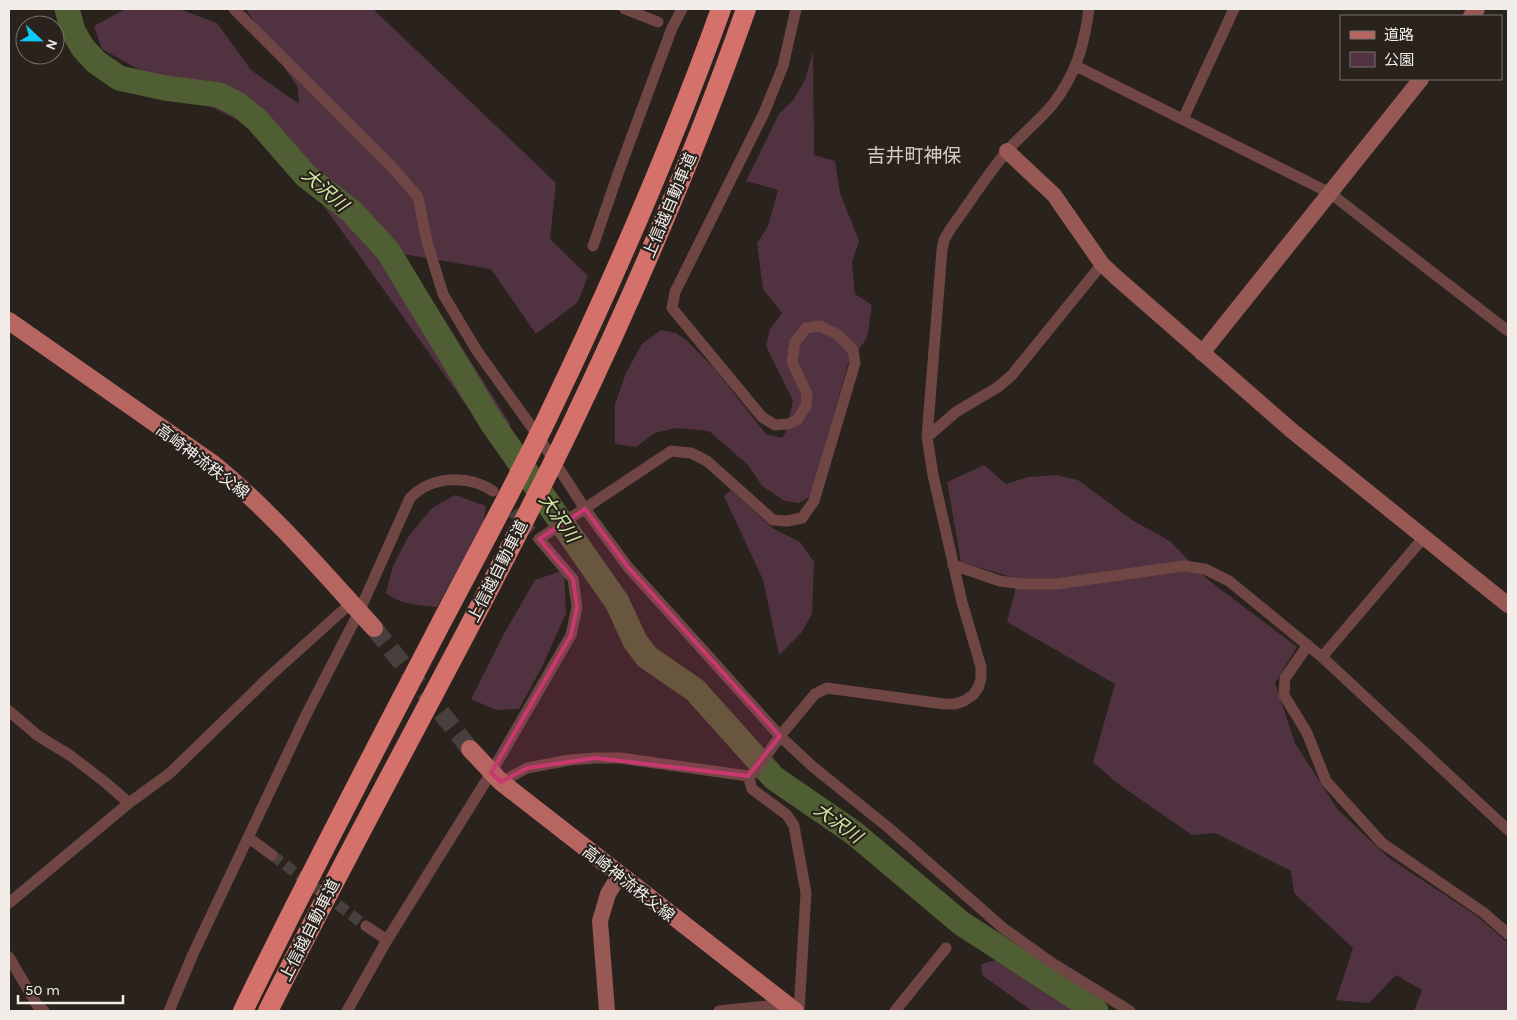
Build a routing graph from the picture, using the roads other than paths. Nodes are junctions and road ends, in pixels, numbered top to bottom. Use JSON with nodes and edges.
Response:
{"nodes":[{"id":1,"x":234,"y":9,"type":"edge"},
{"id":2,"x":625,"y":9,"type":"edge"},
{"id":3,"x":682,"y":9,"type":"edge"},
{"id":4,"x":721,"y":9,"type":"edge"},
{"id":5,"x":746,"y":9,"type":"edge"},
{"id":6,"x":796,"y":9,"type":"edge"},
{"id":7,"x":1089,"y":9,"type":"edge"},
{"id":8,"x":1234,"y":9,"type":"edge"},
{"id":9,"x":658,"y":22,"type":"dead end"},
{"id":10,"x":1076,"y":66,"type":"junction"},
{"id":11,"x":1420,"y":80,"type":"edge"},
{"id":12,"x":1183,"y":119,"type":"junction"},
{"id":13,"x":1007,"y":151,"type":"junction"},
{"id":14,"x":1330,"y":193,"type":"junction"},
{"id":15,"x":593,"y":246,"type":"dead end"},
{"id":16,"x":1102,"y":264,"type":"junction"},
{"id":17,"x":9,"y":321,"type":"edge"},
{"id":18,"x":1508,"y":331,"type":"edge"},
{"id":19,"x":1202,"y":352,"type":"junction"},
{"id":20,"x":927,"y":437,"type":"junction"},
{"id":21,"x":492,"y":491,"type":"tunnel mouth"},
{"id":22,"x":585,"y":509,"type":"junction"},
{"id":23,"x":1424,"y":537,"type":"junction"},
{"id":24,"x":953,"y":565,"type":"junction"},
{"id":25,"x":1508,"y":605,"type":"edge"},
{"id":26,"x":355,"y":608,"type":"junction"},
{"id":27,"x":374,"y":628,"type":"tunnel mouth"},
{"id":28,"x":1308,"y":645,"type":"junction"},
{"id":29,"x":1322,"y":657,"type":"junction"},
{"id":30,"x":9,"y":711,"type":"edge"},
{"id":31,"x":780,"y":736,"type":"junction"},
{"id":32,"x":470,"y":749,"type":"tunnel mouth"},
{"id":33,"x":748,"y":776,"type":"junction"},
{"id":34,"x":496,"y":777,"type":"junction"},
{"id":35,"x":129,"y":803,"type":"junction"},
{"id":36,"x":1508,"y":830,"type":"edge"},
{"id":37,"x":249,"y":838,"type":"junction"},
{"id":38,"x":272,"y":855,"type":"tunnel mouth"},
{"id":39,"x":619,"y":876,"type":"junction"},
{"id":40,"x":9,"y":904,"type":"edge"},
{"id":41,"x":366,"y":926,"type":"tunnel mouth"},
{"id":42,"x":1508,"y":934,"type":"edge"},
{"id":43,"x":387,"y":940,"type":"junction"},
{"id":44,"x":946,"y":948,"type":"dead end"},
{"id":45,"x":9,"y":957,"type":"edge"},
{"id":46,"x":793,"y":1009,"type":"edge"},
{"id":47,"x":44,"y":1011,"type":"edge"},
{"id":48,"x":169,"y":1011,"type":"edge"},
{"id":49,"x":243,"y":1011,"type":"edge"},
{"id":50,"x":268,"y":1011,"type":"edge"},
{"id":51,"x":347,"y":1011,"type":"edge"},
{"id":52,"x":607,"y":1011,"type":"edge"},
{"id":53,"x":719,"y":1011,"type":"edge"},
{"id":54,"x":896,"y":1011,"type":"edge"},
{"id":55,"x":1130,"y":1011,"type":"edge"}],
"edges":[{"from":1,"to":22,"type":"street"},
{"from":2,"to":9,"type":"street"},
{"from":3,"to":15,"type":"street"},
{"from":4,"to":49,"type":"highway","name":"上信越自動車道"},
{"from":5,"to":50,"type":"highway","name":"上信越自動車道"},
{"from":6,"to":22,"type":"street"},
{"from":7,"to":10,"type":"street"},
{"from":8,"to":12,"type":"street"},
{"from":10,"to":12,"type":"street"},
{"from":10,"to":13,"type":"street"},
{"from":11,"to":14,"type":"street"},
{"from":12,"to":14,"type":"street"},
{"from":13,"to":16,"type":"street"},
{"from":13,"to":20,"type":"street"},
{"from":14,"to":18,"type":"street"},
{"from":14,"to":19,"type":"street"},
{"from":16,"to":19,"type":"street"},
{"from":16,"to":20,"type":"street"},
{"from":17,"to":26,"type":"main road","name":"高崎神流秩父線"},
{"from":19,"to":23,"type":"street"},
{"from":20,"to":24,"type":"street"},
{"from":21,"to":26,"type":"street"},
{"from":22,"to":31,"type":"street"},
{"from":22,"to":34,"type":"street"},
{"from":23,"to":25,"type":"street"},
{"from":23,"to":29,"type":"street"},
{"from":24,"to":28,"type":"street"},
{"from":24,"to":31,"type":"street"},
{"from":26,"to":27,"type":"main road","name":"高崎神流秩父線"},
{"from":26,"to":35,"type":"street"},
{"from":26,"to":37,"type":"street"},
{"from":28,"to":29,"type":"street"},
{"from":28,"to":42,"type":"street"},
{"from":29,"to":36,"type":"street"},
{"from":30,"to":35,"type":"street"},
{"from":31,"to":33,"type":"street"},
{"from":31,"to":55,"type":"street"},
{"from":32,"to":34,"type":"main road","name":"高崎神流秩父線"},
{"from":33,"to":34,"type":"street"},
{"from":33,"to":46,"type":"street"},
{"from":34,"to":39,"type":"main road","name":"高崎神流秩父線"},
{"from":34,"to":43,"type":"street"},
{"from":35,"to":40,"type":"street"},
{"from":37,"to":38,"type":"street"},
{"from":37,"to":48,"type":"street"},
{"from":39,"to":46,"type":"main road","name":"高崎神流秩父線"},
{"from":39,"to":52,"type":"street"},
{"from":41,"to":43,"type":"street"},
{"from":43,"to":51,"type":"street"},
{"from":44,"to":54,"type":"street"},
{"from":45,"to":47,"type":"street"},
{"from":46,"to":53,"type":"street"}]}
